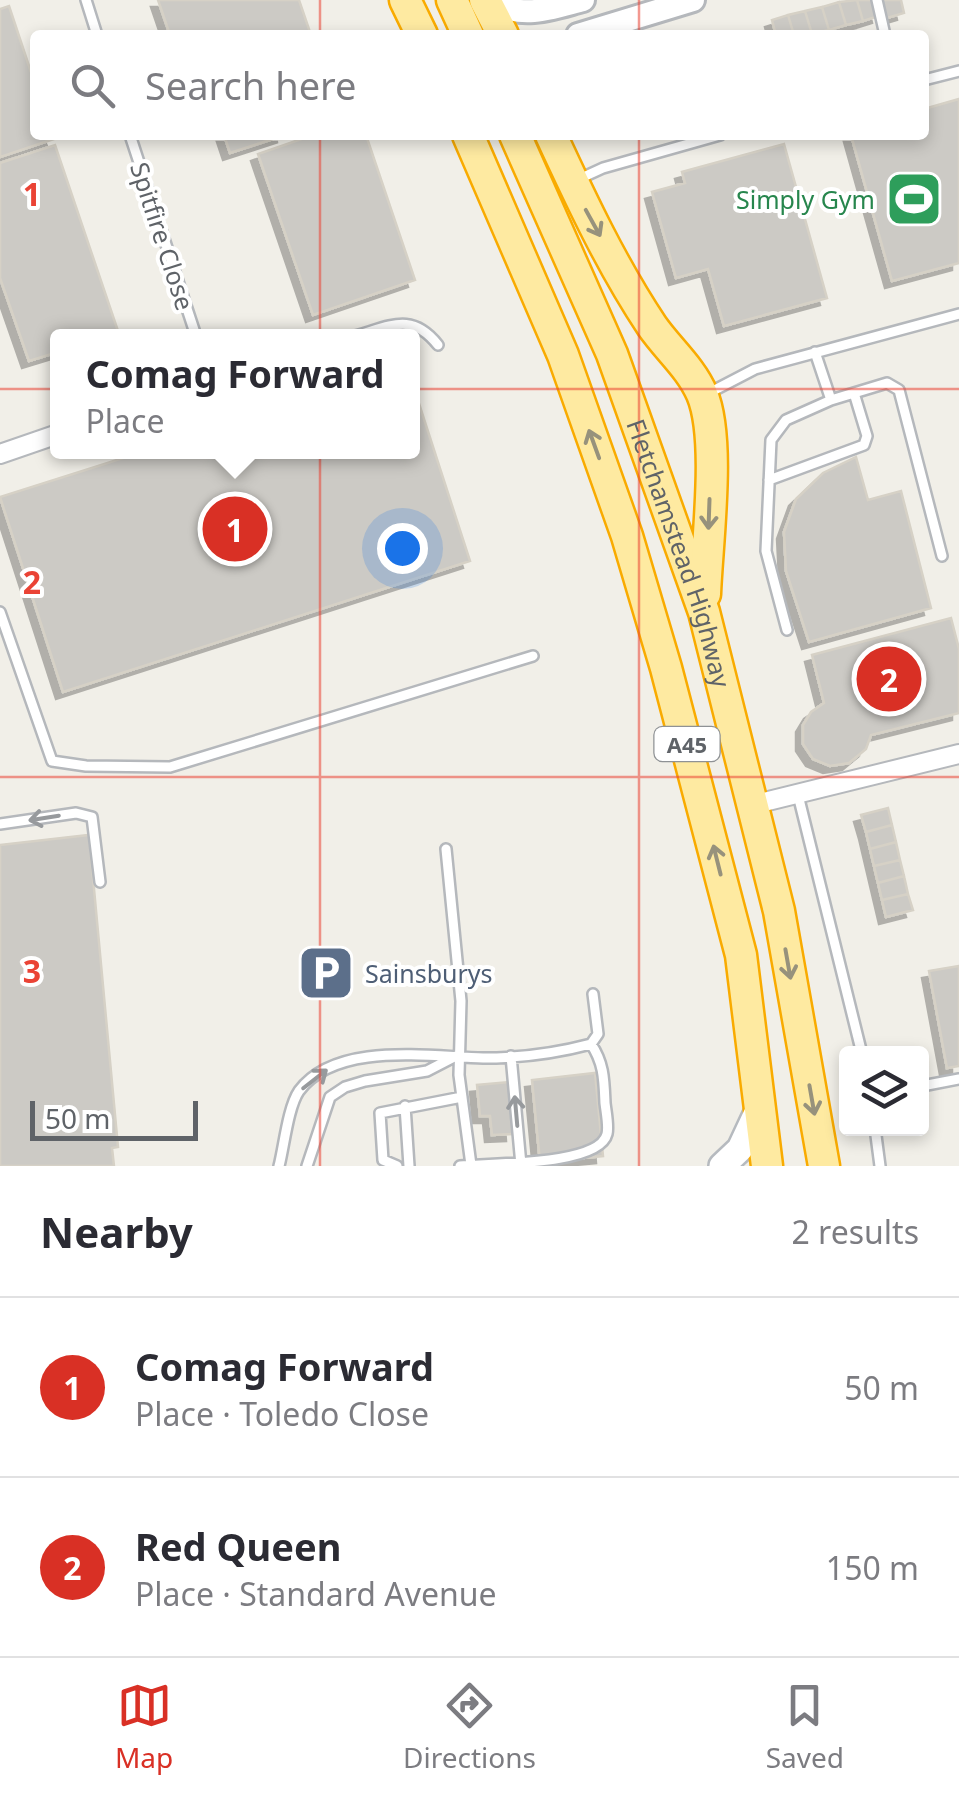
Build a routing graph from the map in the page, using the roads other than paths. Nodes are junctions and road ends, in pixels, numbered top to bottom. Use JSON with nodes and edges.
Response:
{"nodes":[{"id":1,"x":86,"y":0,"type":"edge"},
{"id":2,"x":406,"y":0,"type":"edge"},
{"id":3,"x":452,"y":0,"type":"edge"},
{"id":4,"x":488,"y":0,"type":"edge"},
{"id":5,"x":583,"y":0,"type":"edge"},
{"id":6,"x":876,"y":0,"type":"edge"},
{"id":7,"x":680,"y":2,"type":"edge"},
{"id":8,"x":95,"y":30,"type":"edge"},
{"id":9,"x":420,"y":30,"type":"edge"},
{"id":10,"x":466,"y":30,"type":"edge"},
{"id":11,"x":501,"y":30,"type":"edge"},
{"id":12,"x":593,"y":30,"type":"edge"},
{"id":13,"x":884,"y":30,"type":"edge"},
{"id":14,"x":959,"y":71,"type":"edge"},
{"id":15,"x":929,"y":79,"type":"edge"},
{"id":16,"x":132,"y":140,"type":"edge"},
{"id":17,"x":470,"y":140,"type":"edge"},
{"id":18,"x":518,"y":140,"type":"edge"},
{"id":19,"x":553,"y":140,"type":"edge"},
{"id":20,"x":702,"y":140,"type":"edge"},
{"id":21,"x":572,"y":182,"type":"junction"},
{"id":22,"x":959,"y":314,"type":"edge"},
{"id":23,"x":194,"y":329,"type":"edge"},
{"id":24,"x":382,"y":329,"type":"edge"},
{"id":25,"x":438,"y":346,"type":"dead end"},
{"id":26,"x":815,"y":352,"type":"junction"},
{"id":27,"x":854,"y":394,"type":"junction"},
{"id":28,"x":703,"y":396,"type":"junction"},
{"id":29,"x":831,"y":400,"type":"junction"},
{"id":30,"x":50,"y":437,"type":"edge"},
{"id":31,"x":0,"y":454,"type":"edge"},
{"id":32,"x":769,"y":480,"type":"junction"},
{"id":33,"x":942,"y":556,"type":"dead end"},
{"id":34,"x":0,"y":612,"type":"edge"},
{"id":35,"x":704,"y":612,"type":"junction"},
{"id":36,"x":787,"y":630,"type":"dead end"},
{"id":37,"x":532,"y":656,"type":"dead end"},
{"id":38,"x":959,"y":754,"type":"edge"},
{"id":39,"x":798,"y":795,"type":"junction"},
{"id":40,"x":752,"y":805,"type":"junction"},
{"id":41,"x":0,"y":824,"type":"edge"},
{"id":42,"x":446,"y":849,"type":"dead end"},
{"id":43,"x":100,"y":882,"type":"dead end"},
{"id":44,"x":593,"y":994,"type":"dead end"},
{"id":45,"x":591,"y":1044,"type":"junction"},
{"id":46,"x":860,"y":1046,"type":"edge"},
{"id":47,"x":458,"y":1055,"type":"junction"},
{"id":48,"x":512,"y":1056,"type":"junction"},
{"id":49,"x":959,"y":1079,"type":"edge"},
{"id":50,"x":929,"y":1085,"type":"edge"},
{"id":51,"x":462,"y":1096,"type":"junction"},
{"id":52,"x":761,"y":1104,"type":"junction"},
{"id":53,"x":406,"y":1106,"type":"junction"},
{"id":54,"x":876,"y":1136,"type":"edge"},
{"id":55,"x":471,"y":1165,"type":"edge"},
{"id":56,"x":521,"y":1165,"type":"edge"},
{"id":57,"x":280,"y":1166,"type":"edge"},
{"id":58,"x":307,"y":1166,"type":"edge"},
{"id":59,"x":397,"y":1166,"type":"edge"},
{"id":60,"x":408,"y":1166,"type":"edge"},
{"id":61,"x":460,"y":1166,"type":"edge"},
{"id":62,"x":722,"y":1166,"type":"edge"},
{"id":63,"x":767,"y":1166,"type":"edge"},
{"id":64,"x":824,"y":1166,"type":"edge"},
{"id":65,"x":880,"y":1166,"type":"edge"}],
"edges":[{"from":1,"to":8,"type":"lane"},
{"from":2,"to":9,"type":"highway"},
{"from":3,"to":10,"type":"highway"},
{"from":4,"to":5,"type":"street"},
{"from":4,"to":11,"type":"highway"},
{"from":6,"to":13,"type":"lane"},
{"from":7,"to":12,"type":"street"},
{"from":14,"to":15,"type":"lane"},
{"from":16,"to":23,"type":"lane","name":"Spitfire Close"},
{"from":52,"to":17,"type":"highway","name":"Fletchamstead Highway","number":"A45","one_way":true},
{"from":18,"to":35,"type":"highway","name":"Fletchamstead Highway","number":"A45"},
{"from":19,"to":21,"type":"highway"},
{"from":20,"to":21,"type":"lane"},
{"from":21,"to":28,"type":"highway","one_way":true},
{"from":22,"to":26,"type":"lane"},
{"from":24,"to":25,"type":"lane"},
{"from":26,"to":28,"type":"lane"},
{"from":26,"to":29,"type":"lane"},
{"from":27,"to":29,"type":"lane"},
{"from":27,"to":32,"type":"lane"},
{"from":27,"to":33,"type":"lane"},
{"from":28,"to":35,"type":"highway","one_way":true},
{"from":29,"to":32,"type":"lane"},
{"from":30,"to":31,"type":"street"},
{"from":32,"to":36,"type":"lane"},
{"from":34,"to":37,"type":"lane"},
{"from":35,"to":40,"type":"highway","name":"Fletchamstead Highway","number":"A45"},
{"from":38,"to":39,"type":"street"},
{"from":39,"to":40,"type":"street"},
{"from":39,"to":46,"type":"lane"},
{"from":40,"to":64,"type":"highway","name":"Fletchamstead Highway","number":"A45","one_way":true},
{"from":43,"to":41,"type":"lane","one_way":true},
{"from":42,"to":47,"type":"lane"},
{"from":44,"to":45,"type":"lane"},
{"from":45,"to":48,"type":"lane"},
{"from":45,"to":56,"type":"lane"},
{"from":47,"to":48,"type":"lane"},
{"from":47,"to":51,"type":"lane"},
{"from":57,"to":47,"type":"lane","one_way":true},
{"from":47,"to":58,"type":"lane"},
{"from":56,"to":48,"type":"lane","one_way":true},
{"from":49,"to":50,"type":"lane"},
{"from":51,"to":53,"type":"lane"},
{"from":51,"to":55,"type":"lane"},
{"from":52,"to":62,"type":"main road"},
{"from":52,"to":63,"type":"highway","name":"Fletchamstead Highway","number":"A45"},
{"from":53,"to":59,"type":"lane"},
{"from":53,"to":60,"type":"lane"},
{"from":54,"to":65,"type":"lane"},
{"from":55,"to":56,"type":"lane"},
{"from":55,"to":61,"type":"lane"}]}
